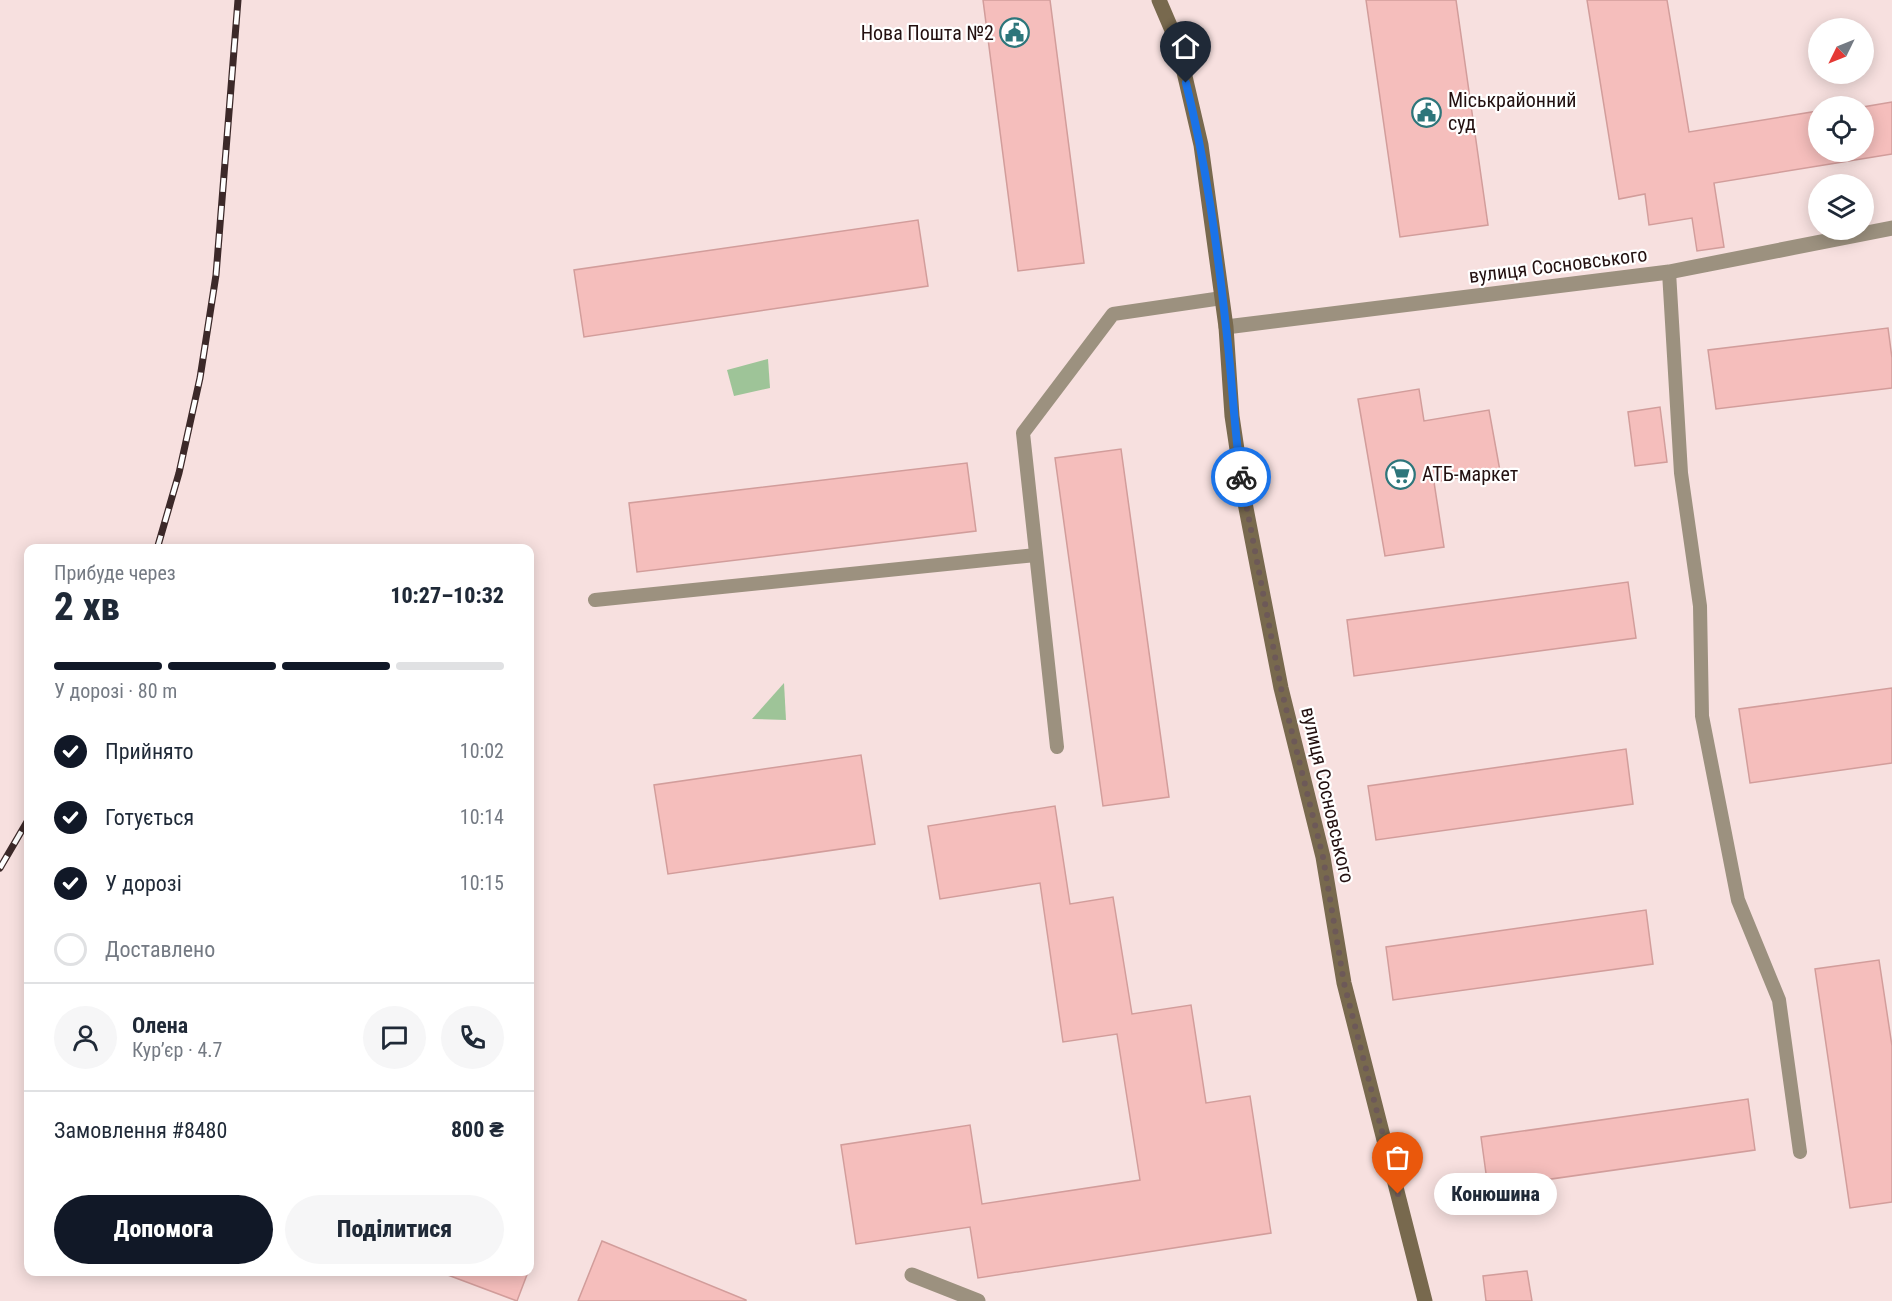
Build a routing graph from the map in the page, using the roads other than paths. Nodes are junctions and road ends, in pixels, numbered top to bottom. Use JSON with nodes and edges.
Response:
{"nodes":[{"id":1,"x":1159,"y":0,"type":"edge"},
{"id":2,"x":1892,"y":228,"type":"edge"},
{"id":3,"x":1668,"y":272,"type":"junction"},
{"id":4,"x":1222,"y":298,"type":"junction"},
{"id":5,"x":1226,"y":327,"type":"junction"},
{"id":6,"x":1036,"y":555,"type":"junction"},
{"id":7,"x":595,"y":600,"type":"dead end"},
{"id":8,"x":1057,"y":747,"type":"dead end"},
{"id":9,"x":1800,"y":1152,"type":"dead end"},
{"id":10,"x":912,"y":1275,"type":"dead end"},
{"id":11,"x":978,"y":1301,"type":"edge"},
{"id":12,"x":1425,"y":1301,"type":"edge"}],
"edges":[{"from":1,"to":4,"type":"street","name":"вулиця Сосновського"},
{"from":2,"to":3,"type":"street","name":"вулиця Сосновського"},
{"from":3,"to":5,"type":"street","name":"вулиця Сосновського"},
{"from":3,"to":9,"type":"lane"},
{"from":4,"to":5,"type":"street","name":"вулиця Сосновського"},
{"from":4,"to":6,"type":"lane"},
{"from":5,"to":12,"type":"street","name":"вулиця Сосновського"},
{"from":6,"to":7,"type":"lane"},
{"from":6,"to":8,"type":"lane"},
{"from":10,"to":11,"type":"street"}]}
